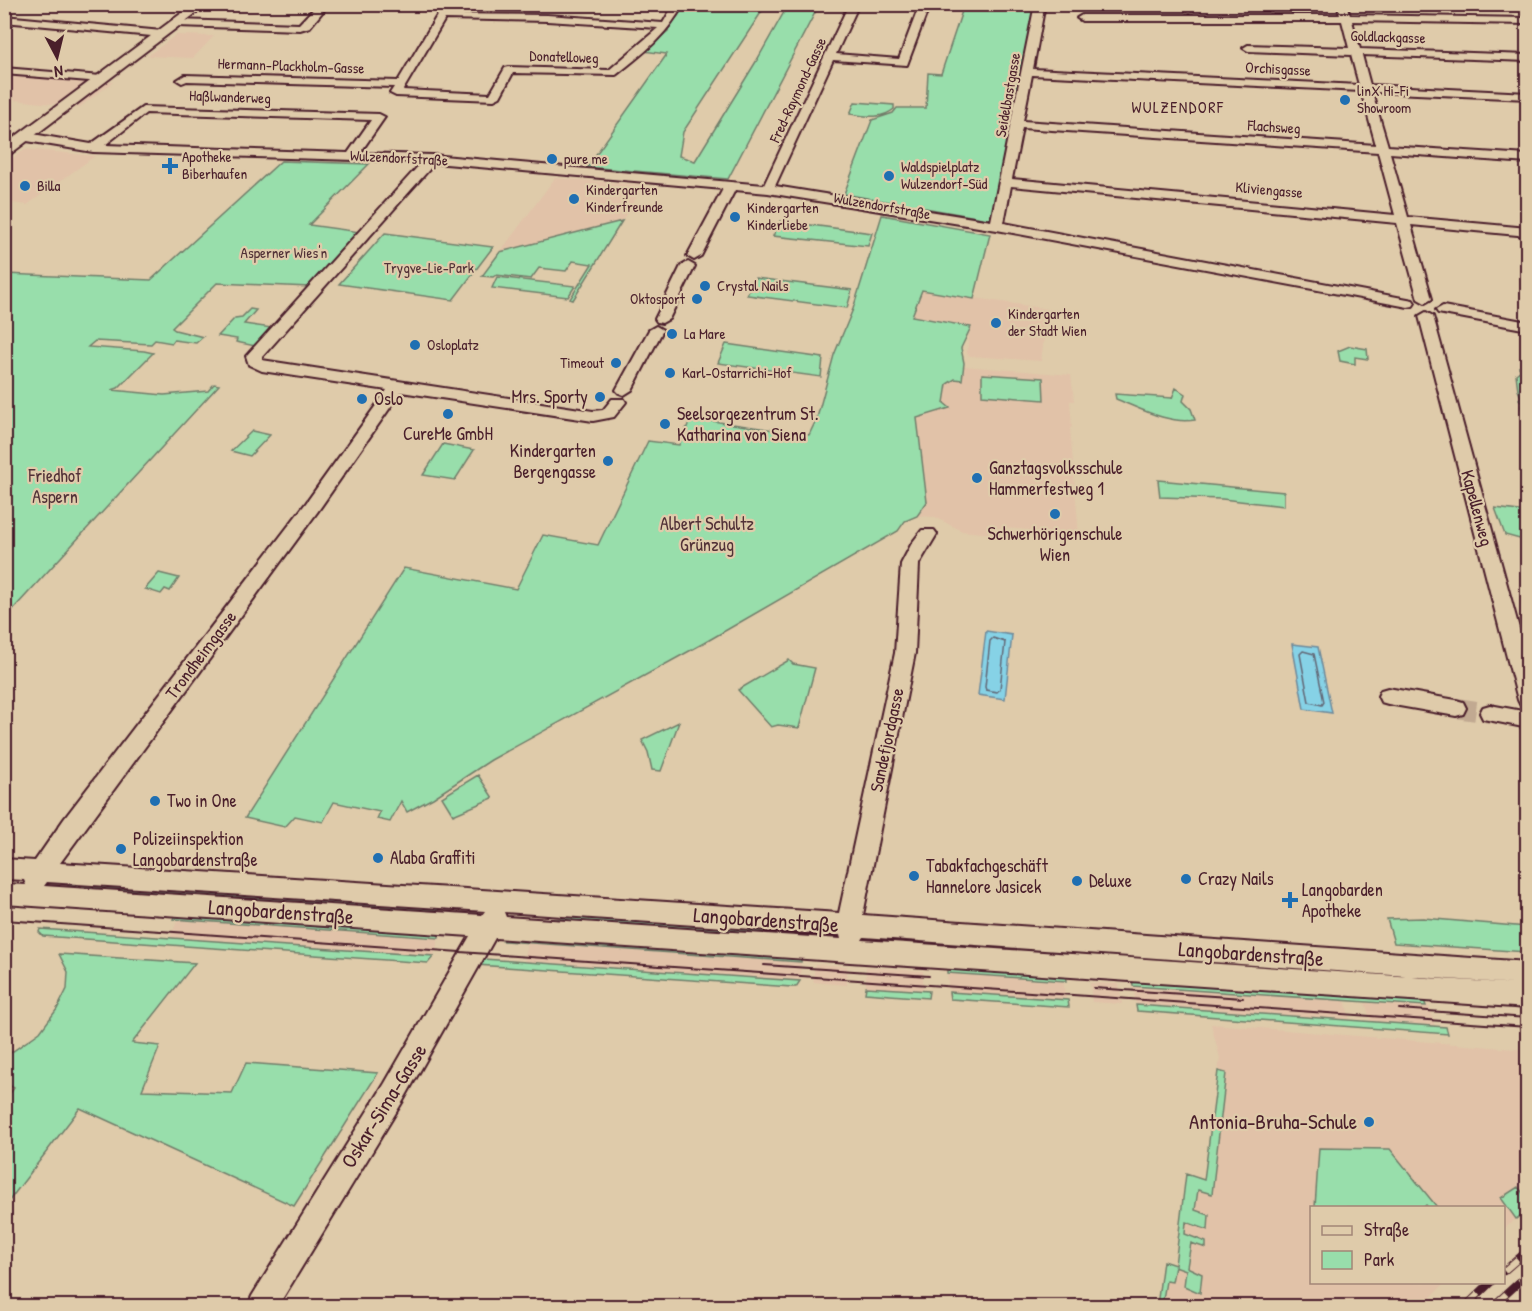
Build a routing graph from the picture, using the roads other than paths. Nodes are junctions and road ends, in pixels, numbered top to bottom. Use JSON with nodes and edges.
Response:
{"nodes":[{"id":1,"x":202,"y":4,"type":"edge"},
{"id":2,"x":324,"y":4,"type":"edge"},
{"id":3,"x":680,"y":4,"type":"edge"},
{"id":4,"x":854,"y":4,"type":"edge"},
{"id":5,"x":925,"y":4,"type":"edge"},
{"id":6,"x":1040,"y":4,"type":"edge"},
{"id":7,"x":1342,"y":4,"type":"edge"},
{"id":8,"x":1082,"y":18,"type":"dead end"},
{"id":9,"x":1346,"y":18,"type":"junction"},
{"id":10,"x":4,"y":19,"type":"edge"},
{"id":11,"x":1527,"y":21,"type":"edge"},
{"id":12,"x":177,"y":23,"type":"junction"},
{"id":13,"x":666,"y":27,"type":"junction"},
{"id":14,"x":162,"y":34,"type":"junction"},
{"id":15,"x":1248,"y":48,"type":"dead end"},
{"id":16,"x":1354,"y":50,"type":"junction"},
{"id":17,"x":830,"y":57,"type":"junction"},
{"id":18,"x":1527,"y":58,"type":"edge"},
{"id":19,"x":4,"y":71,"type":"edge"},
{"id":20,"x":1028,"y":72,"type":"junction"},
{"id":21,"x":101,"y":79,"type":"junction"},
{"id":22,"x":182,"y":80,"type":"dead end"},
{"id":23,"x":398,"y":88,"type":"junction"},
{"id":24,"x":1365,"y":88,"type":"junction"},
{"id":25,"x":1527,"y":96,"type":"edge"},
{"id":26,"x":494,"y":97,"type":"joint"},
{"id":27,"x":1018,"y":124,"type":"junction"},
{"id":28,"x":27,"y":137,"type":"junction"},
{"id":29,"x":93,"y":148,"type":"junction"},
{"id":30,"x":1382,"y":149,"type":"junction"},
{"id":31,"x":4,"y":152,"type":"edge"},
{"id":32,"x":354,"y":156,"type":"junction"},
{"id":33,"x":432,"y":159,"type":"junction"},
{"id":34,"x":1527,"y":159,"type":"edge"},
{"id":35,"x":1007,"y":182,"type":"junction"},
{"id":36,"x":731,"y":185,"type":"junction"},
{"id":37,"x":768,"y":189,"type":"junction"},
{"id":38,"x":1401,"y":219,"type":"junction"},
{"id":39,"x":997,"y":226,"type":"junction"},
{"id":40,"x":1527,"y":232,"type":"edge"},
{"id":41,"x":1431,"y":308,"type":"junction"},
{"id":42,"x":1527,"y":326,"type":"edge"},
{"id":43,"x":397,"y":386,"type":"junction"},
{"id":44,"x":928,"y":534,"type":"dead end"},
{"id":45,"x":1388,"y":696,"type":"dead end"},
{"id":46,"x":1527,"y":700,"type":"edge"},
{"id":47,"x":1456,"y":708,"type":"tunnel mouth"},
{"id":48,"x":1490,"y":713,"type":"tunnel mouth"},
{"id":49,"x":1527,"y":720,"type":"edge"},
{"id":50,"x":4,"y":869,"type":"edge"},
{"id":51,"x":42,"y":872,"type":"junction"},
{"id":52,"x":15,"y":895,"type":"edge"},
{"id":53,"x":495,"y":914,"type":"junction"},
{"id":54,"x":850,"y":926,"type":"junction"},
{"id":55,"x":855,"y":949,"type":"junction"},
{"id":56,"x":1527,"y":973,"type":"edge"},
{"id":57,"x":1527,"y":996,"type":"edge"},
{"id":58,"x":262,"y":1306,"type":"edge"}],
"edges":[{"from":1,"to":12,"type":"main road"},
{"from":2,"to":12,"type":"street"},
{"from":3,"to":13,"type":"street"},
{"from":4,"to":17,"type":"street","name":"Fred-Raymond-Gasse"},
{"from":5,"to":17,"type":"street"},
{"from":6,"to":20,"type":"street","name":"Seidelbastgasse"},
{"from":7,"to":9,"type":"street","name":"Kapellenweg"},
{"from":8,"to":9,"type":"street"},
{"from":9,"to":11,"type":"street"},
{"from":9,"to":16,"type":"street","name":"Kapellenweg"},
{"from":10,"to":14,"type":"street"},
{"from":12,"to":14,"type":"main road"},
{"from":13,"to":23,"type":"street"},
{"from":13,"to":26,"type":"street","name":"Donatelloweg"},
{"from":14,"to":21,"type":"main road"},
{"from":15,"to":16,"type":"street","name":"Goldlackgasse"},
{"from":16,"to":18,"type":"street","name":"Goldlackgasse"},
{"from":16,"to":24,"type":"street","name":"Kapellenweg"},
{"from":17,"to":37,"type":"street","name":"Fred-Raymond-Gasse"},
{"from":19,"to":21,"type":"street"},
{"from":20,"to":24,"type":"street","name":"Orchisgasse"},
{"from":20,"to":27,"type":"street","name":"Seidelbastgasse"},
{"from":21,"to":28,"type":"main road"},
{"from":22,"to":23,"type":"street","name":"Hermann-Plackholm-Gasse"},
{"from":23,"to":26,"type":"street","name":"Hermann-Plackholm-Gasse"},
{"from":24,"to":25,"type":"street","name":"Orchisgasse"},
{"from":24,"to":30,"type":"street","name":"Kapellenweg"},
{"from":27,"to":30,"type":"street","name":"Flachsweg"},
{"from":27,"to":35,"type":"street","name":"Seidelbastgasse"},
{"from":28,"to":29,"type":"street","name":"Wulzendorfstraße"},
{"from":28,"to":31,"type":"main road"},
{"from":29,"to":32,"type":"street","name":"Wulzendorfstraße"},
{"from":29,"to":32,"type":"street","name":"Haßlwanderweg"},
{"from":30,"to":34,"type":"street","name":"Flachsweg"},
{"from":30,"to":38,"type":"street","name":"Kapellenweg"},
{"from":32,"to":33,"type":"street","name":"Wulzendorfstraße"},
{"from":33,"to":36,"type":"street","name":"Wulzendorfstraße"},
{"from":33,"to":43,"type":"street"},
{"from":35,"to":38,"type":"street","name":"Kliviengasse"},
{"from":35,"to":39,"type":"street","name":"Seidelbastgasse"},
{"from":36,"to":37,"type":"street","name":"Wulzendorfstraße"},
{"from":36,"to":43,"type":"street"},
{"from":37,"to":39,"type":"street","name":"Wulzendorfstraße"},
{"from":38,"to":40,"type":"street","name":"Kliviengasse"},
{"from":38,"to":41,"type":"street","name":"Kapellenweg"},
{"from":39,"to":41,"type":"street","name":"Wulzendorfstraße"},
{"from":41,"to":42,"type":"street"},
{"from":41,"to":46,"type":"street","name":"Kapellenweg"},
{"from":43,"to":51,"type":"street","name":"Trondheimgasse"},
{"from":44,"to":54,"type":"street","name":"Sandefjordgasse"},
{"from":45,"to":47,"type":"street"},
{"from":48,"to":49,"type":"street"},
{"from":50,"to":51,"type":"street","name":"Langobardenstraße"},
{"from":51,"to":52,"type":"street","name":"Trondheimgasse"},
{"from":51,"to":53,"type":"street","name":"Langobardenstraße"},
{"from":52,"to":53,"type":"street","name":"Langobardenstraße"},
{"from":53,"to":54,"type":"street","name":"Langobardenstraße"},
{"from":53,"to":55,"type":"street","name":"Langobardenstraße"},
{"from":53,"to":58,"type":"street","name":"Oskar-Sima-Gasse"},
{"from":54,"to":55,"type":"street","name":"Sandefjordgasse"},
{"from":54,"to":56,"type":"street","name":"Langobardenstraße"},
{"from":55,"to":57,"type":"street","name":"Langobardenstraße"}]}
